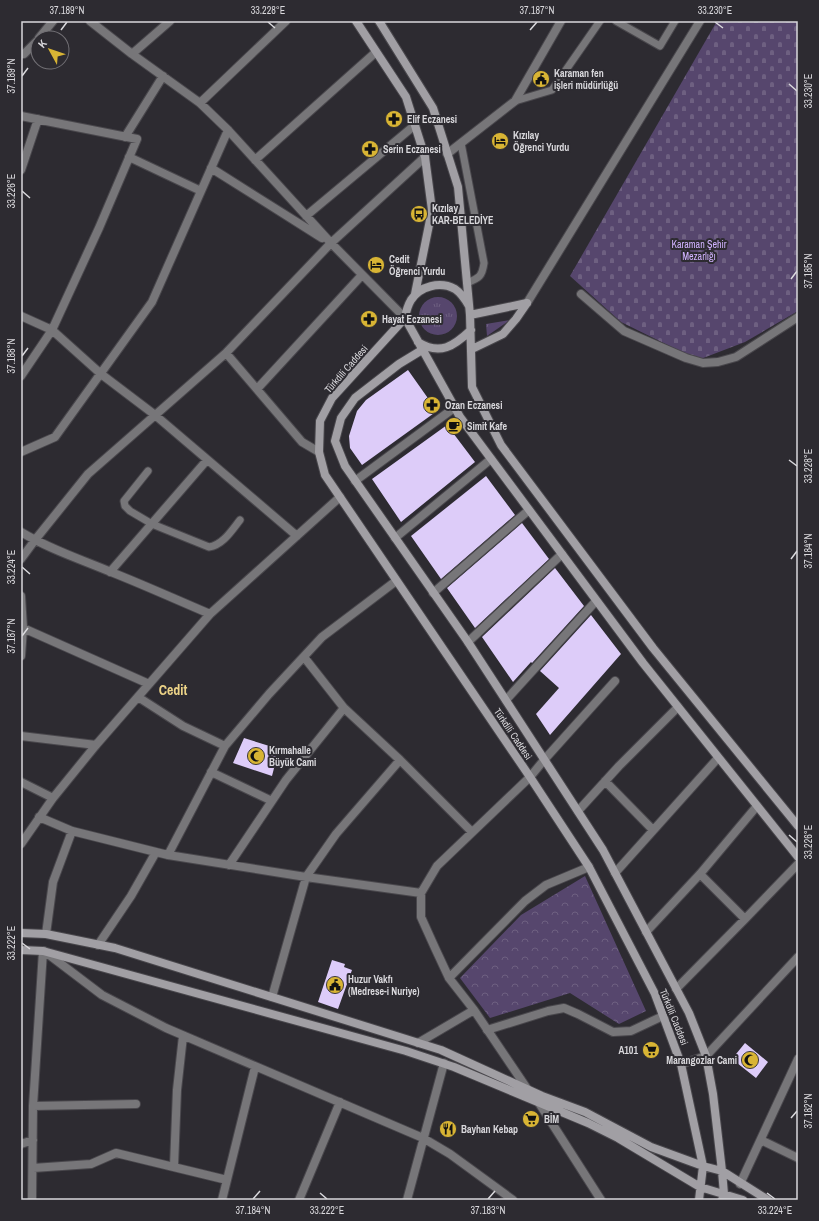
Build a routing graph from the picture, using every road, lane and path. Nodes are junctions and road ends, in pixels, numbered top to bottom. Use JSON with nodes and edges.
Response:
{"nodes":[{"id":1,"x":53,"y":21,"type":"edge"},
{"id":2,"x":90,"y":21,"type":"edge"},
{"id":3,"x":170,"y":21,"type":"edge"},
{"id":4,"x":286,"y":21,"type":"edge"},
{"id":5,"x":356,"y":21,"type":"edge"},
{"id":6,"x":379,"y":21,"type":"edge"},
{"id":7,"x":561,"y":21,"type":"edge"},
{"id":8,"x":600,"y":21,"type":"edge"},
{"id":9,"x":616,"y":21,"type":"edge"},
{"id":10,"x":675,"y":21,"type":"edge"},
{"id":11,"x":700,"y":21,"type":"edge"},
{"id":12,"x":46,"y":30,"type":"edge"},
{"id":13,"x":30,"y":48,"type":"edge"},
{"id":14,"x":376,"y":52,"type":"junction"},
{"id":15,"x":21,"y":54,"type":"edge"},
{"id":16,"x":132,"y":54,"type":"junction"},
{"id":17,"x":163,"y":76,"type":"junction"},
{"id":18,"x":515,"y":101,"type":"junction"},
{"id":19,"x":200,"y":103,"type":"junction"},
{"id":20,"x":21,"y":116,"type":"edge"},
{"id":21,"x":38,"y":119,"type":"junction"},
{"id":22,"x":415,"y":125,"type":"junction"},
{"id":23,"x":228,"y":130,"type":"junction"},
{"id":24,"x":125,"y":137,"type":"junction"},
{"id":25,"x":461,"y":143,"type":"junction"},
{"id":26,"x":447,"y":154,"type":"junction"},
{"id":27,"x":425,"y":157,"type":"junction"},
{"id":28,"x":129,"y":158,"type":"junction"},
{"id":29,"x":255,"y":160,"type":"junction"},
{"id":30,"x":211,"y":168,"type":"junction"},
{"id":31,"x":21,"y":170,"type":"edge"},
{"id":32,"x":201,"y":191,"type":"junction"},
{"id":33,"x":306,"y":216,"type":"junction"},
{"id":34,"x":331,"y":243,"type":"junction"},
{"id":35,"x":362,"y":275,"type":"junction"},
{"id":36,"x":467,"y":283,"type":"junction"},
{"id":37,"x":415,"y":294,"type":"junction"},
{"id":38,"x":581,"y":294,"type":"dead end"},
{"id":39,"x":527,"y":303,"type":"junction"},
{"id":40,"x":470,"y":311,"type":"junction"},
{"id":41,"x":21,"y":316,"type":"edge"},
{"id":42,"x":798,"y":317,"type":"edge"},
{"id":43,"x":405,"y":318,"type":"junction"},
{"id":44,"x":52,"y":330,"type":"junction"},
{"id":45,"x":471,"y":330,"type":"junction"},
{"id":46,"x":418,"y":342,"type":"junction"},
{"id":47,"x":472,"y":349,"type":"junction"},
{"id":48,"x":422,"y":350,"type":"junction"},
{"id":49,"x":226,"y":353,"type":"junction"},
{"id":50,"x":100,"y":374,"type":"junction"},
{"id":51,"x":21,"y":376,"type":"edge"},
{"id":52,"x":257,"y":389,"type":"junction"},
{"id":53,"x":454,"y":408,"type":"junction"},
{"id":54,"x":155,"y":415,"type":"junction"},
{"id":55,"x":21,"y":452,"type":"edge"},
{"id":56,"x":319,"y":452,"type":"junction"},
{"id":57,"x":491,"y":459,"type":"junction"},
{"id":58,"x":208,"y":460,"type":"junction"},
{"id":59,"x":148,"y":471,"type":"dead end"},
{"id":60,"x":355,"y":481,"type":"junction"},
{"id":61,"x":340,"y":497,"type":"junction"},
{"id":62,"x":529,"y":510,"type":"junction"},
{"id":63,"x":240,"y":520,"type":"dead end"},
{"id":64,"x":152,"y":524,"type":"junction"},
{"id":65,"x":21,"y":532,"type":"edge"},
{"id":66,"x":297,"y":536,"type":"junction"},
{"id":67,"x":395,"y":538,"type":"junction"},
{"id":68,"x":34,"y":540,"type":"junction"},
{"id":69,"x":562,"y":554,"type":"junction"},
{"id":70,"x":21,"y":559,"type":"edge"},
{"id":71,"x":110,"y":572,"type":"junction"},
{"id":72,"x":396,"y":581,"type":"junction"},
{"id":73,"x":433,"y":593,"type":"junction"},
{"id":74,"x":21,"y":596,"type":"edge"},
{"id":75,"x":596,"y":601,"type":"junction"},
{"id":76,"x":210,"y":614,"type":"junction"},
{"id":77,"x":23,"y":628,"type":"junction"},
{"id":78,"x":468,"y":642,"type":"junction"},
{"id":79,"x":21,"y":656,"type":"edge"},
{"id":80,"x":304,"y":657,"type":"junction"},
{"id":81,"x":615,"y":681,"type":"dead end"},
{"id":82,"x":149,"y":684,"type":"junction"},
{"id":83,"x":138,"y":697,"type":"junction"},
{"id":84,"x":506,"y":700,"type":"junction"},
{"id":85,"x":678,"y":707,"type":"junction"},
{"id":86,"x":344,"y":708,"type":"junction"},
{"id":87,"x":21,"y":736,"type":"edge"},
{"id":88,"x":96,"y":744,"type":"junction"},
{"id":89,"x":225,"y":746,"type":"junction"},
{"id":90,"x":718,"y":758,"type":"junction"},
{"id":91,"x":400,"y":760,"type":"junction"},
{"id":92,"x":544,"y":760,"type":"junction"},
{"id":93,"x":211,"y":772,"type":"junction"},
{"id":94,"x":530,"y":777,"type":"junction"},
{"id":95,"x":605,"y":781,"type":"junction"},
{"id":96,"x":21,"y":782,"type":"edge"},
{"id":97,"x":53,"y":798,"type":"junction"},
{"id":98,"x":272,"y":801,"type":"junction"},
{"id":99,"x":757,"y":806,"type":"junction"},
{"id":100,"x":578,"y":811,"type":"junction"},
{"id":101,"x":39,"y":817,"type":"junction"},
{"id":102,"x":798,"y":826,"type":"edge"},
{"id":103,"x":72,"y":830,"type":"junction"},
{"id":104,"x":653,"y":830,"type":"junction"},
{"id":105,"x":472,"y":832,"type":"junction"},
{"id":106,"x":21,"y":844,"type":"edge"},
{"id":107,"x":156,"y":852,"type":"junction"},
{"id":108,"x":168,"y":855,"type":"junction"},
{"id":109,"x":798,"y":857,"type":"edge"},
{"id":110,"x":798,"y":864,"type":"edge"},
{"id":111,"x":229,"y":865,"type":"junction"},
{"id":112,"x":589,"y":867,"type":"junction"},
{"id":113,"x":615,"y":872,"type":"junction"},
{"id":114,"x":700,"y":874,"type":"junction"},
{"id":115,"x":306,"y":877,"type":"junction"},
{"id":116,"x":421,"y":893,"type":"junction"},
{"id":117,"x":745,"y":919,"type":"junction"},
{"id":118,"x":646,"y":932,"type":"junction"},
{"id":119,"x":21,"y":933,"type":"edge"},
{"id":120,"x":46,"y":934,"type":"junction"},
{"id":121,"x":98,"y":945,"type":"junction"},
{"id":122,"x":21,"y":950,"type":"edge"},
{"id":123,"x":43,"y":951,"type":"junction"},
{"id":124,"x":798,"y":957,"type":"edge"},
{"id":125,"x":449,"y":978,"type":"junction"},
{"id":126,"x":676,"y":989,"type":"junction"},
{"id":127,"x":272,"y":997,"type":"junction"},
{"id":128,"x":474,"y":1010,"type":"junction"},
{"id":129,"x":663,"y":1016,"type":"junction"},
{"id":130,"x":487,"y":1030,"type":"junction"},
{"id":131,"x":183,"y":1036,"type":"junction"},
{"id":132,"x":418,"y":1043,"type":"junction"},
{"id":133,"x":706,"y":1056,"type":"junction"},
{"id":134,"x":798,"y":1059,"type":"edge"},
{"id":135,"x":444,"y":1064,"type":"junction"},
{"id":136,"x":681,"y":1064,"type":"junction"},
{"id":137,"x":255,"y":1067,"type":"junction"},
{"id":138,"x":528,"y":1090,"type":"junction"},
{"id":139,"x":340,"y":1102,"type":"junction"},
{"id":140,"x":539,"y":1103,"type":"junction"},
{"id":141,"x":136,"y":1104,"type":"dead end"},
{"id":142,"x":33,"y":1106,"type":"junction"},
{"id":143,"x":424,"y":1138,"type":"junction"},
{"id":144,"x":33,"y":1140,"type":"junction"},
{"id":145,"x":761,"y":1140,"type":"junction"},
{"id":146,"x":21,"y":1144,"type":"edge"},
{"id":147,"x":798,"y":1158,"type":"edge"},
{"id":148,"x":174,"y":1166,"type":"junction"},
{"id":149,"x":703,"y":1166,"type":"junction"},
{"id":150,"x":33,"y":1168,"type":"junction"},
{"id":151,"x":722,"y":1171,"type":"junction"},
{"id":152,"x":227,"y":1180,"type":"junction"},
{"id":153,"x":740,"y":1184,"type":"junction"},
{"id":154,"x":700,"y":1187,"type":"junction"},
{"id":155,"x":723,"y":1197,"type":"edge"},
{"id":156,"x":32,"y":1200,"type":"edge"},
{"id":157,"x":222,"y":1200,"type":"edge"},
{"id":158,"x":299,"y":1200,"type":"edge"},
{"id":159,"x":407,"y":1200,"type":"edge"},
{"id":160,"x":513,"y":1200,"type":"edge"},
{"id":161,"x":601,"y":1200,"type":"edge"},
{"id":162,"x":699,"y":1200,"type":"edge"},
{"id":163,"x":742,"y":1200,"type":"edge"},
{"id":164,"x":768,"y":1200,"type":"edge"}],
"edges":[{"from":1,"to":12,"type":"street"},
{"from":2,"to":16,"type":"street"},
{"from":3,"to":16,"type":"street"},
{"from":4,"to":19,"type":"street"},
{"from":5,"to":14,"type":"main road"},
{"from":6,"to":26,"type":"main road"},
{"from":7,"to":18,"type":"street"},
{"from":8,"to":18,"type":"lane"},
{"from":9,"to":10,"type":"lane"},
{"from":11,"to":39,"type":"street"},
{"from":13,"to":15,"type":"street"},
{"from":14,"to":22,"type":"main road"},
{"from":14,"to":29,"type":"street"},
{"from":16,"to":17,"type":"street"},
{"from":17,"to":19,"type":"street"},
{"from":17,"to":24,"type":"street"},
{"from":18,"to":25,"type":"street"},
{"from":19,"to":23,"type":"street"},
{"from":20,"to":21,"type":"street"},
{"from":21,"to":24,"type":"street"},
{"from":21,"to":31,"type":"street"},
{"from":22,"to":27,"type":"main road"},
{"from":22,"to":33,"type":"street"},
{"from":23,"to":29,"type":"street"},
{"from":23,"to":30,"type":"street"},
{"from":24,"to":28,"type":"street"},
{"from":25,"to":26,"type":"street"},
{"from":25,"to":36,"type":"lane"},
{"from":26,"to":36,"type":"main road"},
{"from":27,"to":34,"type":"street"},
{"from":27,"to":37,"type":"main road"},
{"from":28,"to":32,"type":"street"},
{"from":28,"to":44,"type":"street"},
{"from":29,"to":33,"type":"street"},
{"from":30,"to":32,"type":"street"},
{"from":30,"to":34,"type":"street"},
{"from":32,"to":50,"type":"street"},
{"from":33,"to":34,"type":"street"},
{"from":34,"to":35,"type":"street"},
{"from":34,"to":49,"type":"street"},
{"from":35,"to":43,"type":"street"},
{"from":35,"to":52,"type":"street"},
{"from":36,"to":40,"type":"main road"},
{"from":37,"to":40,"type":"main road"},
{"from":37,"to":43,"type":"main road"},
{"from":38,"to":42,"type":"street"},
{"from":39,"to":40,"type":"main road"},
{"from":39,"to":47,"type":"main road"},
{"from":40,"to":45,"type":"main road"},
{"from":41,"to":44,"type":"street"},
{"from":43,"to":46,"type":"main road"},
{"from":43,"to":56,"type":"main road","name":"Türkdili Caddesi"},
{"from":44,"to":50,"type":"street"},
{"from":44,"to":51,"type":"street"},
{"from":45,"to":46,"type":"main road"},
{"from":45,"to":47,"type":"main road"},
{"from":46,"to":48,"type":"main road"},
{"from":47,"to":102,"type":"main road"},
{"from":48,"to":53,"type":"main road"},
{"from":48,"to":60,"type":"main road","name":"Türkdili Caddesi"},
{"from":49,"to":52,"type":"street"},
{"from":49,"to":54,"type":"street"},
{"from":50,"to":54,"type":"street"},
{"from":50,"to":55,"type":"street"},
{"from":52,"to":56,"type":"street"},
{"from":53,"to":57,"type":"main road"},
{"from":53,"to":60,"type":"street"},
{"from":54,"to":58,"type":"street"},
{"from":54,"to":68,"type":"street"},
{"from":56,"to":61,"type":"main road","name":"Türkdili Caddesi"},
{"from":57,"to":62,"type":"main road"},
{"from":57,"to":67,"type":"street"},
{"from":58,"to":64,"type":"street"},
{"from":58,"to":66,"type":"street"},
{"from":59,"to":64,"type":"lane"},
{"from":60,"to":67,"type":"main road","name":"Türkdili Caddesi"},
{"from":61,"to":66,"type":"street"},
{"from":61,"to":72,"type":"main road","name":"Türkdili Caddesi"},
{"from":62,"to":69,"type":"main road"},
{"from":62,"to":73,"type":"street"},
{"from":63,"to":64,"type":"lane"},
{"from":64,"to":71,"type":"street"},
{"from":65,"to":68,"type":"street"},
{"from":66,"to":76,"type":"street"},
{"from":67,"to":73,"type":"main road","name":"Türkdili Caddesi"},
{"from":68,"to":70,"type":"street"},
{"from":68,"to":71,"type":"street"},
{"from":69,"to":75,"type":"main road"},
{"from":69,"to":78,"type":"street"},
{"from":71,"to":76,"type":"street"},
{"from":72,"to":80,"type":"street"},
{"from":72,"to":94,"type":"main road","name":"Türkdili Caddesi"},
{"from":73,"to":78,"type":"main road","name":"Türkdili Caddesi"},
{"from":74,"to":77,"type":"street"},
{"from":75,"to":84,"type":"street"},
{"from":75,"to":85,"type":"main road"},
{"from":76,"to":82,"type":"street"},
{"from":77,"to":79,"type":"street"},
{"from":77,"to":82,"type":"street"},
{"from":78,"to":84,"type":"main road","name":"Türkdili Caddesi"},
{"from":80,"to":86,"type":"street"},
{"from":80,"to":89,"type":"street"},
{"from":81,"to":92,"type":"street"},
{"from":82,"to":83,"type":"street"},
{"from":83,"to":88,"type":"street"},
{"from":83,"to":89,"type":"street"},
{"from":84,"to":92,"type":"main road","name":"Türkdili Caddesi"},
{"from":85,"to":90,"type":"main road"},
{"from":85,"to":95,"type":"street"},
{"from":86,"to":91,"type":"street"},
{"from":86,"to":98,"type":"street"},
{"from":87,"to":88,"type":"street"},
{"from":88,"to":97,"type":"street"},
{"from":89,"to":93,"type":"street"},
{"from":90,"to":99,"type":"main road"},
{"from":90,"to":104,"type":"street"},
{"from":91,"to":105,"type":"street"},
{"from":91,"to":115,"type":"street"},
{"from":92,"to":94,"type":"street"},
{"from":92,"to":100,"type":"main road","name":"Türkdili Caddesi"},
{"from":93,"to":98,"type":"street"},
{"from":93,"to":108,"type":"street"},
{"from":94,"to":105,"type":"street"},
{"from":94,"to":112,"type":"main road","name":"Türkdili Caddesi"},
{"from":95,"to":100,"type":"street"},
{"from":95,"to":104,"type":"street"},
{"from":96,"to":97,"type":"street"},
{"from":97,"to":101,"type":"street"},
{"from":98,"to":111,"type":"street"},
{"from":99,"to":109,"type":"main road"},
{"from":99,"to":114,"type":"street"},
{"from":100,"to":113,"type":"main road","name":"Türkdili Caddesi"},
{"from":101,"to":103,"type":"street"},
{"from":101,"to":106,"type":"street"},
{"from":103,"to":107,"type":"street"},
{"from":103,"to":120,"type":"street"},
{"from":104,"to":113,"type":"street"},
{"from":105,"to":116,"type":"street"},
{"from":107,"to":108,"type":"street"},
{"from":107,"to":121,"type":"street"},
{"from":108,"to":111,"type":"street"},
{"from":110,"to":117,"type":"street"},
{"from":111,"to":115,"type":"street"},
{"from":112,"to":125,"type":"street"},
{"from":112,"to":129,"type":"main road","name":"Türkdili Caddesi"},
{"from":113,"to":118,"type":"main road","name":"Türkdili Caddesi"},
{"from":114,"to":117,"type":"street"},
{"from":114,"to":118,"type":"street"},
{"from":115,"to":116,"type":"street"},
{"from":115,"to":127,"type":"street"},
{"from":116,"to":125,"type":"street"},
{"from":117,"to":126,"type":"street"},
{"from":118,"to":126,"type":"main road","name":"Türkdili Caddesi"},
{"from":119,"to":120,"type":"main road"},
{"from":120,"to":121,"type":"main road"},
{"from":121,"to":127,"type":"main road"},
{"from":122,"to":123,"type":"main road"},
{"from":123,"to":131,"type":"street"},
{"from":123,"to":135,"type":"main road"},
{"from":123,"to":142,"type":"street"},
{"from":124,"to":133,"type":"street"},
{"from":125,"to":128,"type":"street"},
{"from":126,"to":133,"type":"main road","name":"Türkdili Caddesi"},
{"from":127,"to":132,"type":"main road"},
{"from":128,"to":130,"type":"street"},
{"from":128,"to":132,"type":"street"},
{"from":129,"to":130,"type":"street"},
{"from":129,"to":136,"type":"main road","name":"Türkdili Caddesi"},
{"from":130,"to":138,"type":"street"},
{"from":131,"to":137,"type":"street"},
{"from":131,"to":148,"type":"street"},
{"from":132,"to":138,"type":"main road"},
{"from":133,"to":136,"type":"street"},
{"from":133,"to":151,"type":"main road","name":"Türkdili Caddesi"},
{"from":134,"to":145,"type":"street"},
{"from":135,"to":140,"type":"main road"},
{"from":135,"to":143,"type":"street"},
{"from":136,"to":149,"type":"main road","name":"Türkdili Caddesi"},
{"from":137,"to":139,"type":"street"},
{"from":137,"to":152,"type":"street"},
{"from":138,"to":149,"type":"main road"},
{"from":139,"to":143,"type":"street"},
{"from":139,"to":158,"type":"street"},
{"from":140,"to":154,"type":"main road"},
{"from":140,"to":161,"type":"street"},
{"from":141,"to":142,"type":"street"},
{"from":142,"to":144,"type":"street"},
{"from":143,"to":159,"type":"street"},
{"from":143,"to":160,"type":"street"},
{"from":144,"to":146,"type":"street"},
{"from":144,"to":150,"type":"street"},
{"from":145,"to":147,"type":"street"},
{"from":145,"to":153,"type":"street"},
{"from":148,"to":150,"type":"street"},
{"from":148,"to":152,"type":"street"},
{"from":149,"to":151,"type":"main road"},
{"from":149,"to":154,"type":"main road","name":"Türkdili Caddesi"},
{"from":150,"to":156,"type":"street"},
{"from":151,"to":153,"type":"main road"},
{"from":151,"to":155,"type":"main road","name":"Türkdili Caddesi"},
{"from":152,"to":157,"type":"street"},
{"from":153,"to":164,"type":"main road"},
{"from":154,"to":155,"type":"main road"},
{"from":154,"to":162,"type":"main road","name":"Türkdili Caddesi"},
{"from":155,"to":163,"type":"main road"}]}
